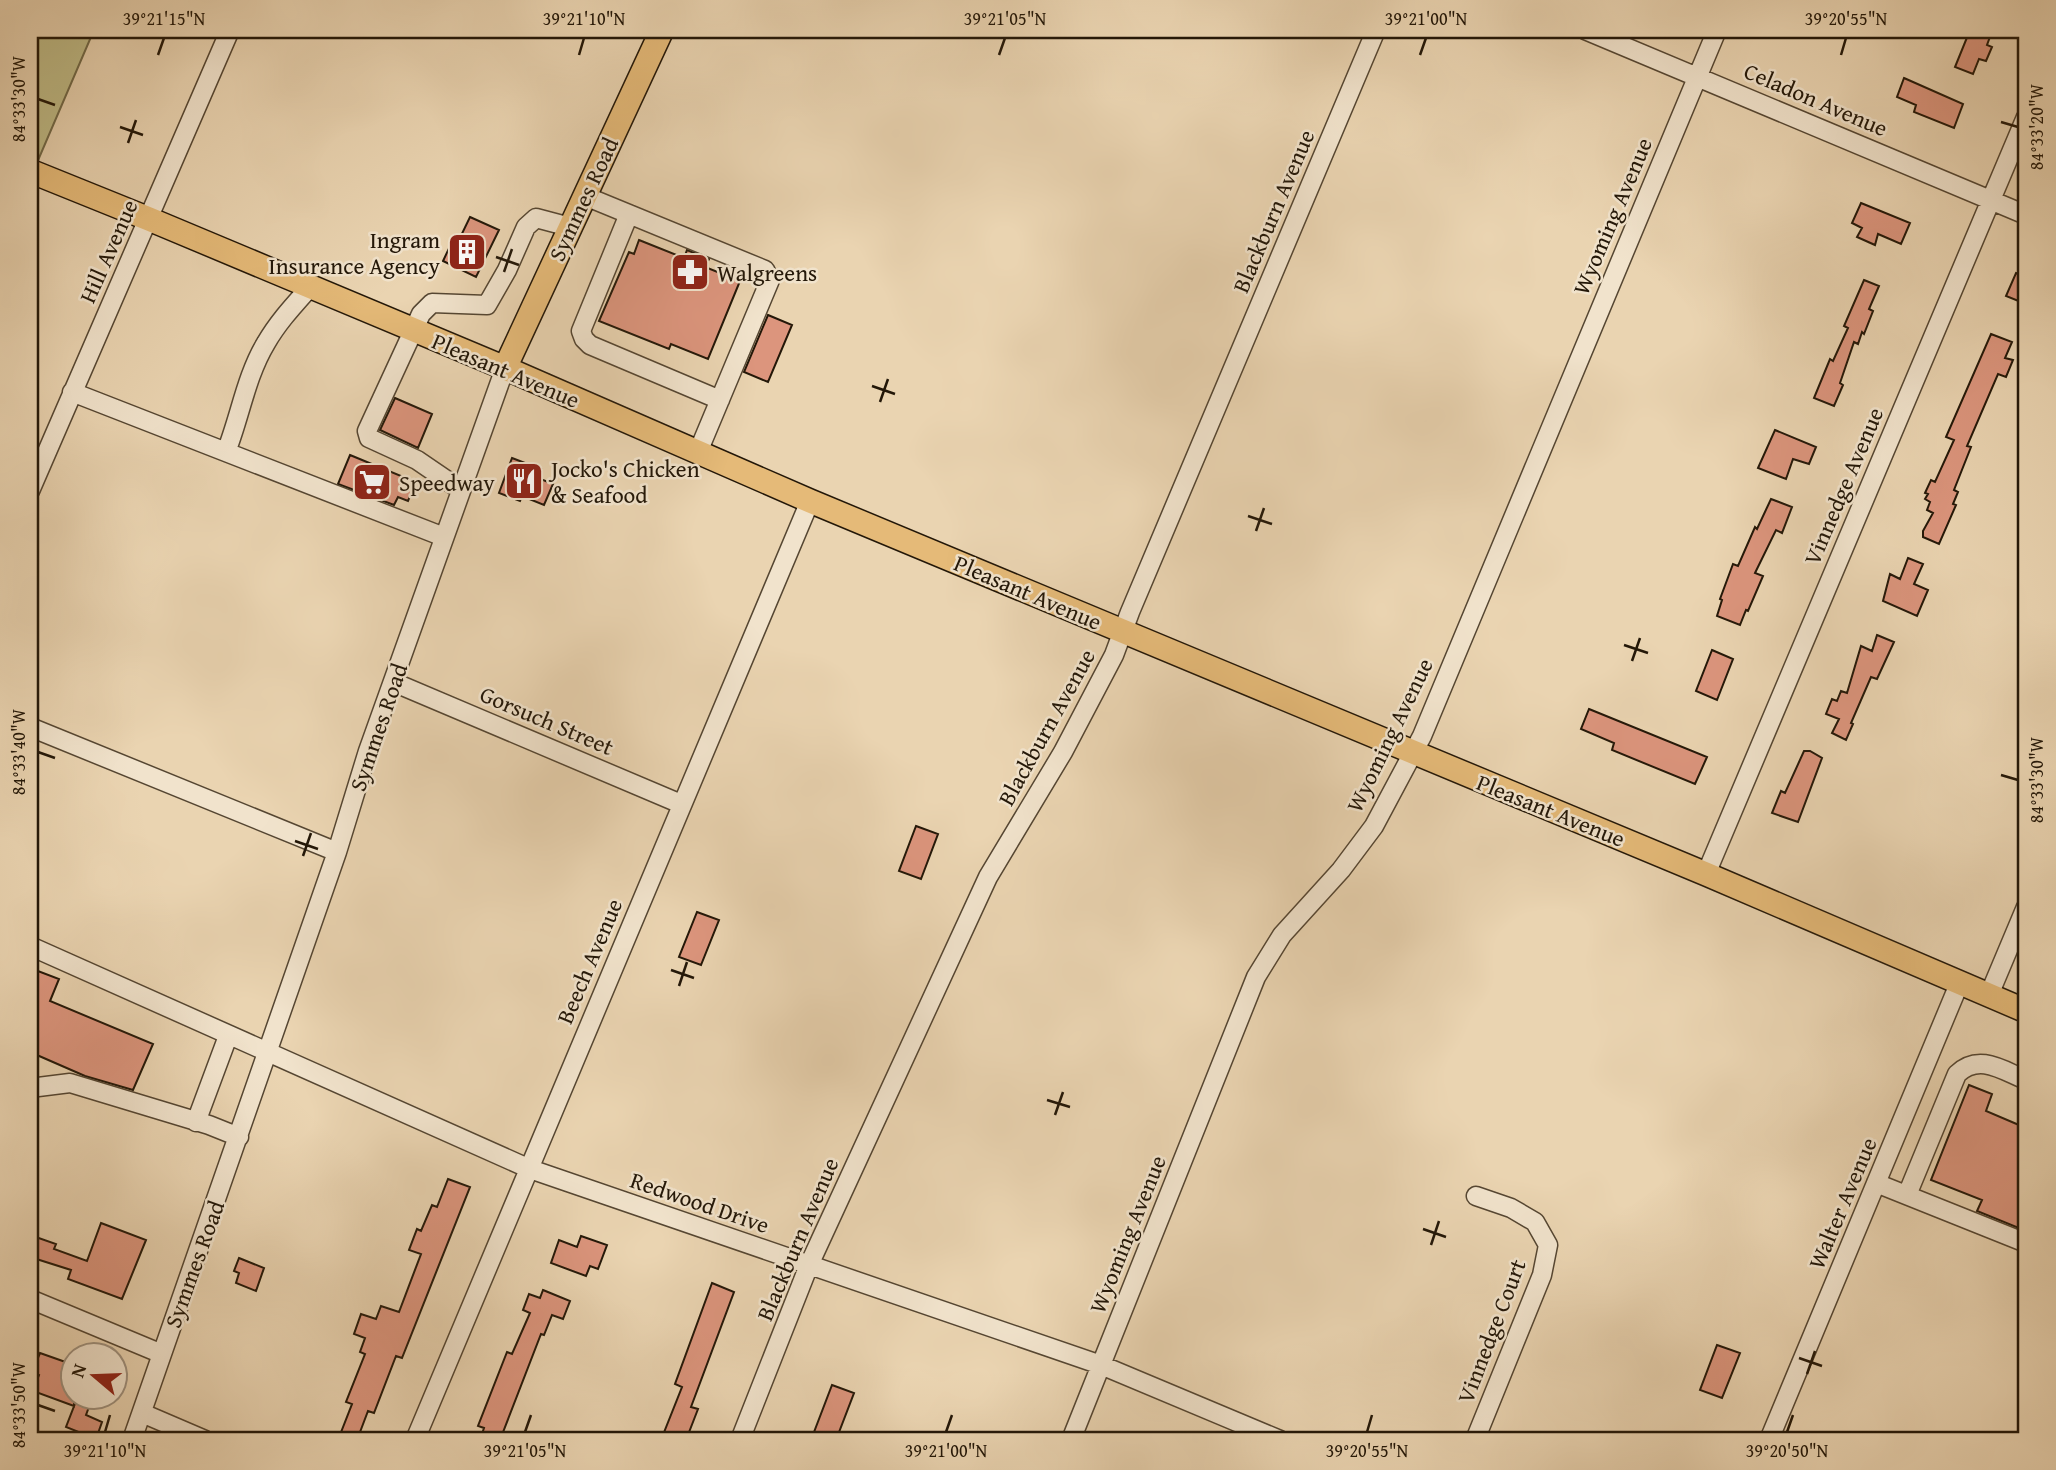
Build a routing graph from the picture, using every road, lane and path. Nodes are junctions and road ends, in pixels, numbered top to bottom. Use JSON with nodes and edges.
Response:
{"nodes":[{"id":1,"x":230,"y":30,"type":"edge"},
{"id":2,"x":662,"y":30,"type":"edge"},
{"id":3,"x":1376,"y":30,"type":"edge"},
{"id":4,"x":1585,"y":30,"type":"edge"},
{"id":5,"x":1717,"y":30,"type":"edge"},
{"id":6,"x":1697,"y":76,"type":"junction"},
{"id":7,"x":2026,"y":117,"type":"edge"},
{"id":8,"x":30,"y":171,"type":"edge"},
{"id":9,"x":585,"y":196,"type":"junction"},
{"id":10,"x":1990,"y":199,"type":"junction"},
{"id":11,"x":629,"y":214,"type":"junction"},
{"id":12,"x":2026,"y":215,"type":"edge"},
{"id":13,"x":149,"y":219,"type":"junction"},
{"id":14,"x":570,"y":227,"type":"junction"},
{"id":15,"x":310,"y":287,"type":"junction"},
{"id":16,"x":414,"y":331,"type":"junction"},
{"id":17,"x":505,"y":368,"type":"junction"},
{"id":18,"x":72,"y":392,"type":"junction"},
{"id":19,"x":720,"y":400,"type":"junction"},
{"id":20,"x":226,"y":452,"type":"junction"},
{"id":21,"x":698,"y":452,"type":"junction"},
{"id":22,"x":461,"y":489,"type":"junction"},
{"id":23,"x":30,"y":491,"type":"edge"},
{"id":24,"x":810,"y":501,"type":"junction"},
{"id":25,"x":444,"y":537,"type":"junction"},
{"id":26,"x":1122,"y":631,"type":"junction"},
{"id":27,"x":393,"y":682,"type":"junction"},
{"id":28,"x":30,"y":727,"type":"edge"},
{"id":29,"x":1413,"y":753,"type":"junction"},
{"id":30,"x":681,"y":804,"type":"junction"},
{"id":31,"x":337,"y":852,"type":"junction"},
{"id":32,"x":1706,"y":874,"type":"junction"},
{"id":33,"x":2026,"y":907,"type":"edge"},
{"id":34,"x":30,"y":946,"type":"edge"},
{"id":35,"x":1959,"y":984,"type":"junction"},
{"id":36,"x":1989,"y":995,"type":"junction"},
{"id":37,"x":2026,"y":1011,"type":"edge"},
{"id":38,"x":228,"y":1036,"type":"junction"},
{"id":39,"x":268,"y":1053,"type":"junction"},
{"id":40,"x":2026,"y":1080,"type":"edge"},
{"id":41,"x":30,"y":1088,"type":"edge"},
{"id":42,"x":196,"y":1122,"type":"junction"},
{"id":43,"x":239,"y":1137,"type":"junction"},
{"id":44,"x":530,"y":1169,"type":"junction"},
{"id":45,"x":1876,"y":1183,"type":"junction"},
{"id":46,"x":1907,"y":1195,"type":"junction"},
{"id":47,"x":1476,"y":1196,"type":"dead end"},
{"id":48,"x":2026,"y":1243,"type":"edge"},
{"id":49,"x":809,"y":1265,"type":"junction"},
{"id":50,"x":30,"y":1299,"type":"edge"},
{"id":51,"x":162,"y":1354,"type":"junction"},
{"id":52,"x":1101,"y":1365,"type":"junction"},
{"id":53,"x":142,"y":1413,"type":"junction"},
{"id":54,"x":132,"y":1440,"type":"edge"},
{"id":55,"x":205,"y":1440,"type":"edge"},
{"id":56,"x":415,"y":1440,"type":"edge"},
{"id":57,"x":740,"y":1440,"type":"edge"},
{"id":58,"x":1071,"y":1440,"type":"edge"},
{"id":59,"x":1280,"y":1440,"type":"edge"},
{"id":60,"x":1475,"y":1440,"type":"edge"},
{"id":61,"x":1769,"y":1440,"type":"edge"}],
"edges":[{"from":1,"to":13,"type":"street","name":"Hill Avenue"},
{"from":2,"to":9,"type":"main road","name":"Symmes Road"},
{"from":3,"to":26,"type":"street","name":"Blackburn Avenue"},
{"from":4,"to":6,"type":"street","name":"Celadon Avenue"},
{"from":5,"to":6,"type":"street","name":"Wyoming Avenue"},
{"from":6,"to":10,"type":"street","name":"Celadon Avenue"},
{"from":6,"to":29,"type":"street","name":"Wyoming Avenue"},
{"from":7,"to":10,"type":"street","name":"Vinnedge Avenue"},
{"from":8,"to":13,"type":"main road","name":"Pleasant Avenue"},
{"from":9,"to":11,"type":"street"},
{"from":9,"to":14,"type":"main road","name":"Symmes Road"},
{"from":10,"to":12,"type":"street","name":"Celadon Avenue"},
{"from":10,"to":32,"type":"street","name":"Vinnedge Avenue"},
{"from":11,"to":19,"type":"street"},
{"from":11,"to":19,"type":"street"},
{"from":13,"to":15,"type":"main road","name":"Pleasant Avenue"},
{"from":13,"to":18,"type":"street","name":"Hill Avenue"},
{"from":14,"to":16,"type":"street"},
{"from":14,"to":17,"type":"main road","name":"Symmes Road"},
{"from":15,"to":16,"type":"main road","name":"Pleasant Avenue"},
{"from":15,"to":20,"type":"street"},
{"from":16,"to":17,"type":"main road","name":"Pleasant Avenue"},
{"from":16,"to":22,"type":"street"},
{"from":17,"to":21,"type":"main road","name":"Pleasant Avenue"},
{"from":17,"to":22,"type":"street","name":"Symmes Road"},
{"from":18,"to":20,"type":"street"},
{"from":18,"to":23,"type":"street","name":"Hill Avenue"},
{"from":19,"to":21,"type":"street"},
{"from":20,"to":25,"type":"street"},
{"from":21,"to":24,"type":"main road","name":"Pleasant Avenue"},
{"from":22,"to":25,"type":"street","name":"Symmes Road"},
{"from":24,"to":26,"type":"main road","name":"Pleasant Avenue"},
{"from":24,"to":30,"type":"street","name":"Beech Avenue"},
{"from":25,"to":27,"type":"street","name":"Symmes Road"},
{"from":26,"to":29,"type":"main road","name":"Pleasant Avenue"},
{"from":26,"to":49,"type":"street","name":"Blackburn Avenue"},
{"from":27,"to":30,"type":"street","name":"Gorsuch Street"},
{"from":27,"to":31,"type":"street","name":"Symmes Road"},
{"from":28,"to":31,"type":"street"},
{"from":29,"to":32,"type":"main road","name":"Pleasant Avenue"},
{"from":29,"to":52,"type":"street","name":"Wyoming Avenue"},
{"from":30,"to":44,"type":"street","name":"Beech Avenue"},
{"from":31,"to":39,"type":"street","name":"Symmes Road"},
{"from":32,"to":35,"type":"main road","name":"Pleasant Avenue"},
{"from":33,"to":36,"type":"street"},
{"from":34,"to":38,"type":"street","name":"Redwood Drive"},
{"from":35,"to":36,"type":"main road","name":"Pleasant Avenue"},
{"from":35,"to":45,"type":"street","name":"Walter Avenue"},
{"from":36,"to":37,"type":"main road","name":"Pleasant Avenue"},
{"from":38,"to":39,"type":"street","name":"Redwood Drive"},
{"from":38,"to":42,"type":"street"},
{"from":39,"to":43,"type":"street","name":"Symmes Road"},
{"from":39,"to":44,"type":"street","name":"Redwood Drive"},
{"from":40,"to":46,"type":"street"},
{"from":41,"to":42,"type":"street"},
{"from":42,"to":43,"type":"street"},
{"from":43,"to":51,"type":"street","name":"Symmes Road"},
{"from":44,"to":49,"type":"street","name":"Redwood Drive"},
{"from":44,"to":56,"type":"street","name":"Beech Avenue"},
{"from":45,"to":46,"type":"street"},
{"from":45,"to":61,"type":"street","name":"Walter Avenue"},
{"from":46,"to":48,"type":"street"},
{"from":47,"to":60,"type":"street","name":"Vinnedge Court"},
{"from":49,"to":52,"type":"street","name":"Redwood Drive"},
{"from":49,"to":57,"type":"street","name":"Blackburn Avenue"},
{"from":50,"to":51,"type":"street"},
{"from":51,"to":53,"type":"street","name":"Symmes Road"},
{"from":52,"to":58,"type":"street","name":"Wyoming Avenue"},
{"from":52,"to":59,"type":"street","name":"Redwood Drive"},
{"from":53,"to":54,"type":"street","name":"Symmes Road"},
{"from":53,"to":55,"type":"street"}]}
